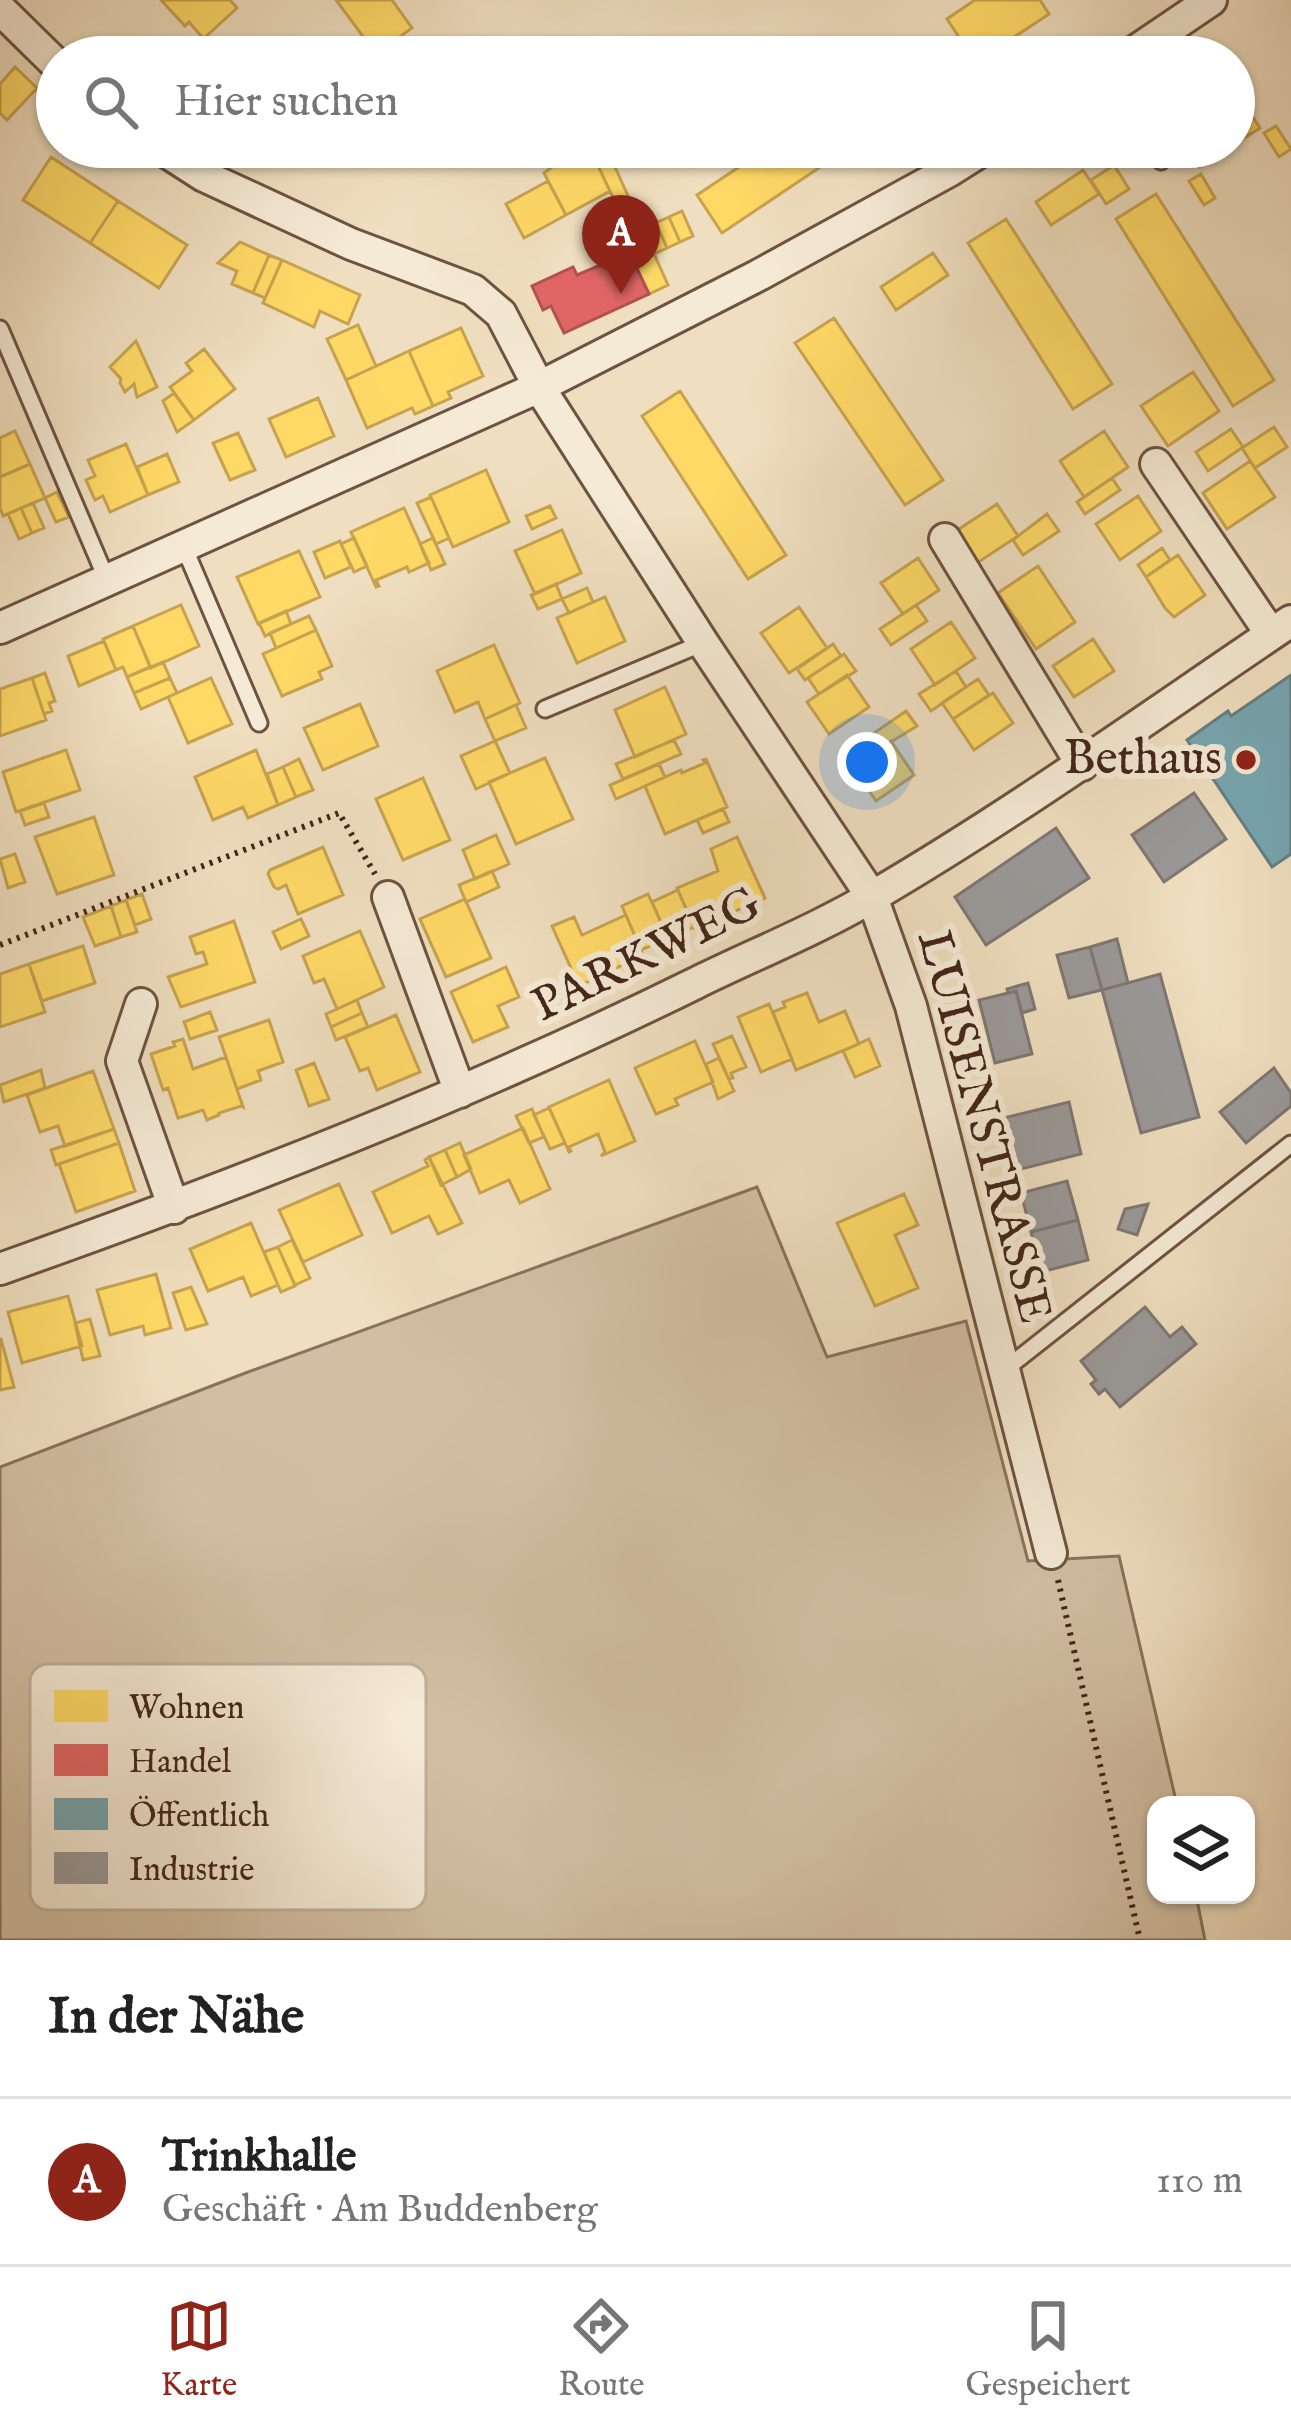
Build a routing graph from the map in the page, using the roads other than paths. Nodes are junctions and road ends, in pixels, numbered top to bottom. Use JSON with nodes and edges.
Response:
{"nodes":[{"id":1,"x":1211,"y":0,"type":"edge"},
{"id":2,"x":0,"y":9,"type":"edge"},
{"id":3,"x":1158,"y":36,"type":"edge"},
{"id":4,"x":36,"y":44,"type":"edge"},
{"id":5,"x":192,"y":168,"type":"edge"},
{"id":6,"x":954,"y":168,"type":"edge"},
{"id":7,"x":0,"y":329,"type":"edge"},
{"id":8,"x":539,"y":387,"type":"junction"},
{"id":9,"x":1156,"y":464,"type":"dead end"},
{"id":10,"x":945,"y":539,"type":"dead end"},
{"id":11,"x":184,"y":547,"type":"junction"},
{"id":12,"x":107,"y":580,"type":"junction"},
{"id":13,"x":0,"y":628,"type":"edge"},
{"id":14,"x":1281,"y":628,"type":"edge"},
{"id":15,"x":703,"y":643,"type":"junction"},
{"id":16,"x":545,"y":709,"type":"dead end"},
{"id":17,"x":259,"y":723,"type":"dead end"},
{"id":18,"x":1082,"y":765,"type":"junction"},
{"id":19,"x":388,"y":897,"type":"road end"},
{"id":20,"x":872,"y":897,"type":"junction"},
{"id":21,"x":141,"y":1004,"type":"dead end"},
{"id":22,"x":460,"y":1092,"type":"junction"},
{"id":23,"x":1291,"y":1144,"type":"edge"},
{"id":24,"x":174,"y":1208,"type":"junction"},
{"id":25,"x":0,"y":1269,"type":"edge"},
{"id":26,"x":1003,"y":1370,"type":"junction"},
{"id":27,"x":1052,"y":1553,"type":"road end"}],
"edges":[{"from":1,"to":3,"type":"street"},
{"from":2,"to":4,"type":"street"},
{"from":5,"to":8,"type":"street","name":"LUISENSTRASSE"},
{"from":6,"to":8,"type":"street"},
{"from":7,"to":12,"type":"lane"},
{"from":8,"to":11,"type":"street"},
{"from":8,"to":15,"type":"street","name":"LUISENSTRASSE"},
{"from":9,"to":14,"type":"street"},
{"from":10,"to":18,"type":"street"},
{"from":11,"to":12,"type":"street"},
{"from":11,"to":17,"type":"lane"},
{"from":12,"to":13,"type":"street"},
{"from":14,"to":18,"type":"street","name":"PARKWEG"},
{"from":15,"to":16,"type":"lane"},
{"from":15,"to":20,"type":"street","name":"LUISENSTRASSE"},
{"from":18,"to":20,"type":"street","name":"PARKWEG"},
{"from":19,"to":22,"type":"street"},
{"from":20,"to":22,"type":"street","name":"PARKWEG"},
{"from":20,"to":26,"type":"street","name":"LUISENSTRASSE"},
{"from":21,"to":24,"type":"street"},
{"from":22,"to":24,"type":"street","name":"PARKWEG"},
{"from":23,"to":26,"type":"lane"},
{"from":24,"to":25,"type":"street","name":"PARKWEG"},
{"from":26,"to":27,"type":"street","name":"LUISENSTRASSE"}]}
